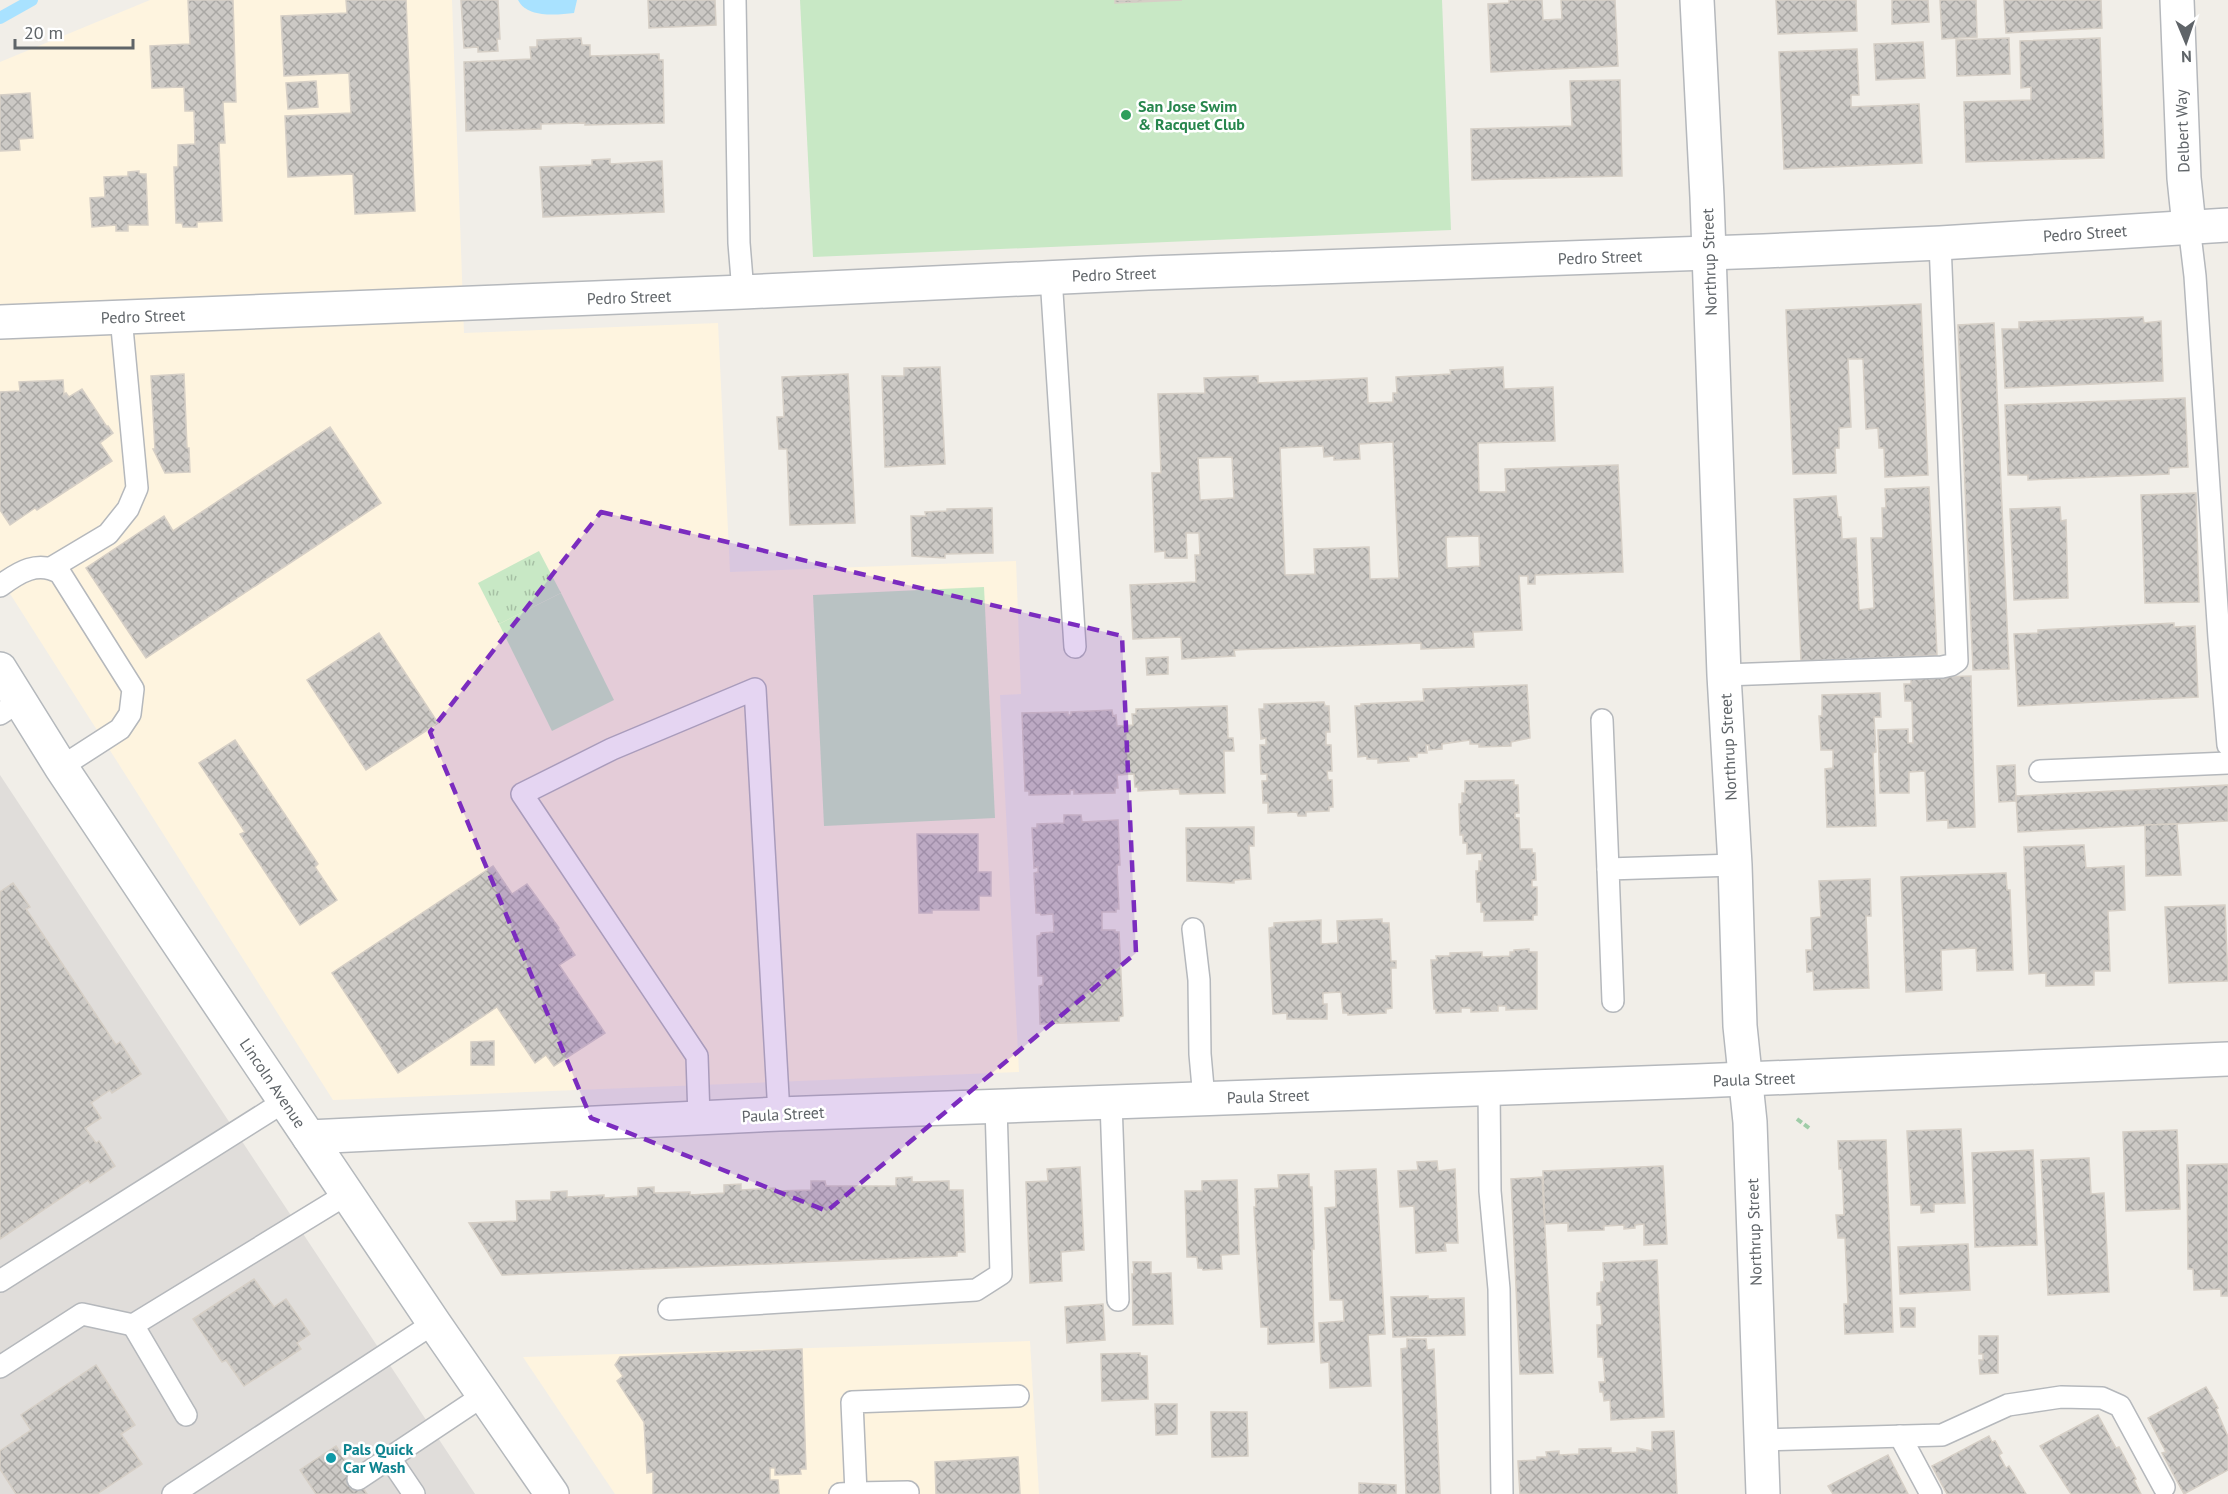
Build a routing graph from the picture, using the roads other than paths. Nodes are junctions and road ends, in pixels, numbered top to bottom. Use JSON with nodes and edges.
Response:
{"nodes":[{"id":1,"x":735,"y":0,"type":"edge"},
{"id":2,"x":1697,"y":0,"type":"edge"},
{"id":3,"x":2177,"y":0,"type":"edge"},
{"id":4,"x":2228,"y":225,"type":"edge"},
{"id":5,"x":2189,"y":226,"type":"junction"},
{"id":6,"x":1940,"y":243,"type":"junction"},
{"id":7,"x":1708,"y":253,"type":"junction"},
{"id":8,"x":1051,"y":277,"type":"junction"},
{"id":9,"x":743,"y":292,"type":"junction"},
{"id":10,"x":121,"y":317,"type":"junction"},
{"id":11,"x":0,"y":322,"type":"edge"},
{"id":12,"x":51,"y":568,"type":"junction"},
{"id":13,"x":0,"y":586,"type":"edge"},
{"id":14,"x":2223,"y":638,"type":"edge"},
{"id":15,"x":1075,"y":647,"type":"dead end"},
{"id":16,"x":0,"y":669,"type":"edge"},
{"id":17,"x":1724,"y":675,"type":"junction"},
{"id":18,"x":10,"y":708,"type":"edge"},
{"id":19,"x":1602,"y":720,"type":"dead end"},
{"id":20,"x":2228,"y":745,"type":"edge"},
{"id":21,"x":2228,"y":763,"type":"edge"},
{"id":22,"x":61,"y":767,"type":"junction"},
{"id":23,"x":2040,"y":771,"type":"dead end"},
{"id":24,"x":1735,"y":865,"type":"junction"},
{"id":25,"x":1608,"y":869,"type":"junction"},
{"id":26,"x":1193,"y":929,"type":"dead end"},
{"id":27,"x":1613,"y":1001,"type":"dead end"},
{"id":28,"x":2228,"y":1059,"type":"edge"},
{"id":29,"x":1746,"y":1078,"type":"junction"},
{"id":30,"x":1489,"y":1088,"type":"junction"},
{"id":31,"x":1204,"y":1099,"type":"junction"},
{"id":32,"x":285,"y":1101,"type":"junction"},
{"id":33,"x":1111,"y":1102,"type":"junction"},
{"id":34,"x":996,"y":1106,"type":"junction"},
{"id":35,"x":779,"y":1114,"type":"junction"},
{"id":36,"x":699,"y":1118,"type":"junction"},
{"id":37,"x":309,"y":1137,"type":"junction"},
{"id":38,"x":347,"y":1194,"type":"junction"},
{"id":39,"x":0,"y":1281,"type":"edge"},
{"id":40,"x":1118,"y":1300,"type":"dead end"},
{"id":41,"x":669,"y":1309,"type":"dead end"},
{"id":42,"x":434,"y":1323,"type":"junction"},
{"id":43,"x":133,"y":1325,"type":"junction"},
{"id":44,"x":0,"y":1367,"type":"edge"},
{"id":45,"x":484,"y":1395,"type":"junction"},
{"id":46,"x":1018,"y":1396,"type":"dead end"},
{"id":47,"x":186,"y":1415,"type":"dead end"},
{"id":48,"x":1900,"y":1436,"type":"junction"},
{"id":49,"x":1761,"y":1440,"type":"junction"},
{"id":50,"x":389,"y":1457,"type":"junction"},
{"id":51,"x":358,"y":1479,"type":"dead end"},
{"id":52,"x":2164,"y":1487,"type":"dead end"},
{"id":53,"x":546,"y":1492,"type":"edge"},
{"id":54,"x":908,"y":1492,"type":"dead end"},
{"id":55,"x":856,"y":1493,"type":"edge"},
{"id":56,"x":173,"y":1494,"type":"edge"},
{"id":57,"x":414,"y":1494,"type":"edge"},
{"id":58,"x":840,"y":1494,"type":"edge"},
{"id":59,"x":1502,"y":1494,"type":"edge"},
{"id":60,"x":1763,"y":1494,"type":"edge"},
{"id":61,"x":1931,"y":1494,"type":"edge"}],
"edges":[{"from":1,"to":9,"type":"lane"},
{"from":2,"to":7,"type":"street","name":"Northrup Street"},
{"from":3,"to":5,"type":"street","name":"Delbert Way"},
{"from":4,"to":5,"type":"street","name":"Pedro Street"},
{"from":5,"to":6,"type":"street","name":"Pedro Street"},
{"from":5,"to":14,"type":"lane"},
{"from":6,"to":7,"type":"street","name":"Pedro Street"},
{"from":6,"to":17,"type":"lane"},
{"from":7,"to":8,"type":"street","name":"Pedro Street"},
{"from":7,"to":17,"type":"street","name":"Northrup Street"},
{"from":8,"to":9,"type":"street","name":"Pedro Street"},
{"from":8,"to":15,"type":"lane"},
{"from":9,"to":10,"type":"street","name":"Pedro Street"},
{"from":10,"to":11,"type":"street","name":"Pedro Street"},
{"from":10,"to":12,"type":"lane"},
{"from":12,"to":13,"type":"lane"},
{"from":12,"to":22,"type":"lane"},
{"from":14,"to":20,"type":"lane"},
{"from":16,"to":18,"type":"street","name":"Lincoln Avenue"},
{"from":17,"to":24,"type":"street","name":"Northrup Street"},
{"from":18,"to":22,"type":"street","name":"Lincoln Avenue"},
{"from":19,"to":25,"type":"lane"},
{"from":21,"to":23,"type":"lane"},
{"from":22,"to":32,"type":"street","name":"Lincoln Avenue"},
{"from":24,"to":25,"type":"lane"},
{"from":24,"to":29,"type":"street","name":"Northrup Street"},
{"from":25,"to":27,"type":"lane"},
{"from":26,"to":31,"type":"lane"},
{"from":28,"to":29,"type":"street","name":"Paula Street"},
{"from":29,"to":30,"type":"street","name":"Paula Street"},
{"from":29,"to":49,"type":"street","name":"Northrup Street"},
{"from":30,"to":31,"type":"street","name":"Paula Street"},
{"from":30,"to":59,"type":"lane"},
{"from":31,"to":33,"type":"street","name":"Paula Street"},
{"from":32,"to":37,"type":"street","name":"Lincoln Avenue"},
{"from":32,"to":39,"type":"lane"},
{"from":33,"to":34,"type":"street","name":"Paula Street"},
{"from":33,"to":40,"type":"lane"},
{"from":34,"to":35,"type":"street","name":"Paula Street"},
{"from":34,"to":41,"type":"lane"},
{"from":35,"to":36,"type":"street","name":"Paula Street"},
{"from":35,"to":36,"type":"lane"},
{"from":36,"to":37,"type":"street","name":"Paula Street"},
{"from":37,"to":38,"type":"street","name":"Lincoln Avenue"},
{"from":38,"to":42,"type":"street","name":"Lincoln Avenue"},
{"from":38,"to":43,"type":"lane"},
{"from":42,"to":45,"type":"street","name":"Lincoln Avenue"},
{"from":42,"to":56,"type":"lane"},
{"from":43,"to":44,"type":"lane"},
{"from":43,"to":47,"type":"lane"},
{"from":45,"to":50,"type":"lane"},
{"from":45,"to":53,"type":"street","name":"Lincoln Avenue"},
{"from":46,"to":55,"type":"lane"},
{"from":48,"to":49,"type":"lane"},
{"from":48,"to":52,"type":"lane"},
{"from":48,"to":61,"type":"lane"},
{"from":49,"to":60,"type":"street","name":"Northrup Street"},
{"from":50,"to":51,"type":"lane"},
{"from":50,"to":57,"type":"lane"},
{"from":54,"to":55,"type":"lane"},
{"from":55,"to":58,"type":"lane"}]}
